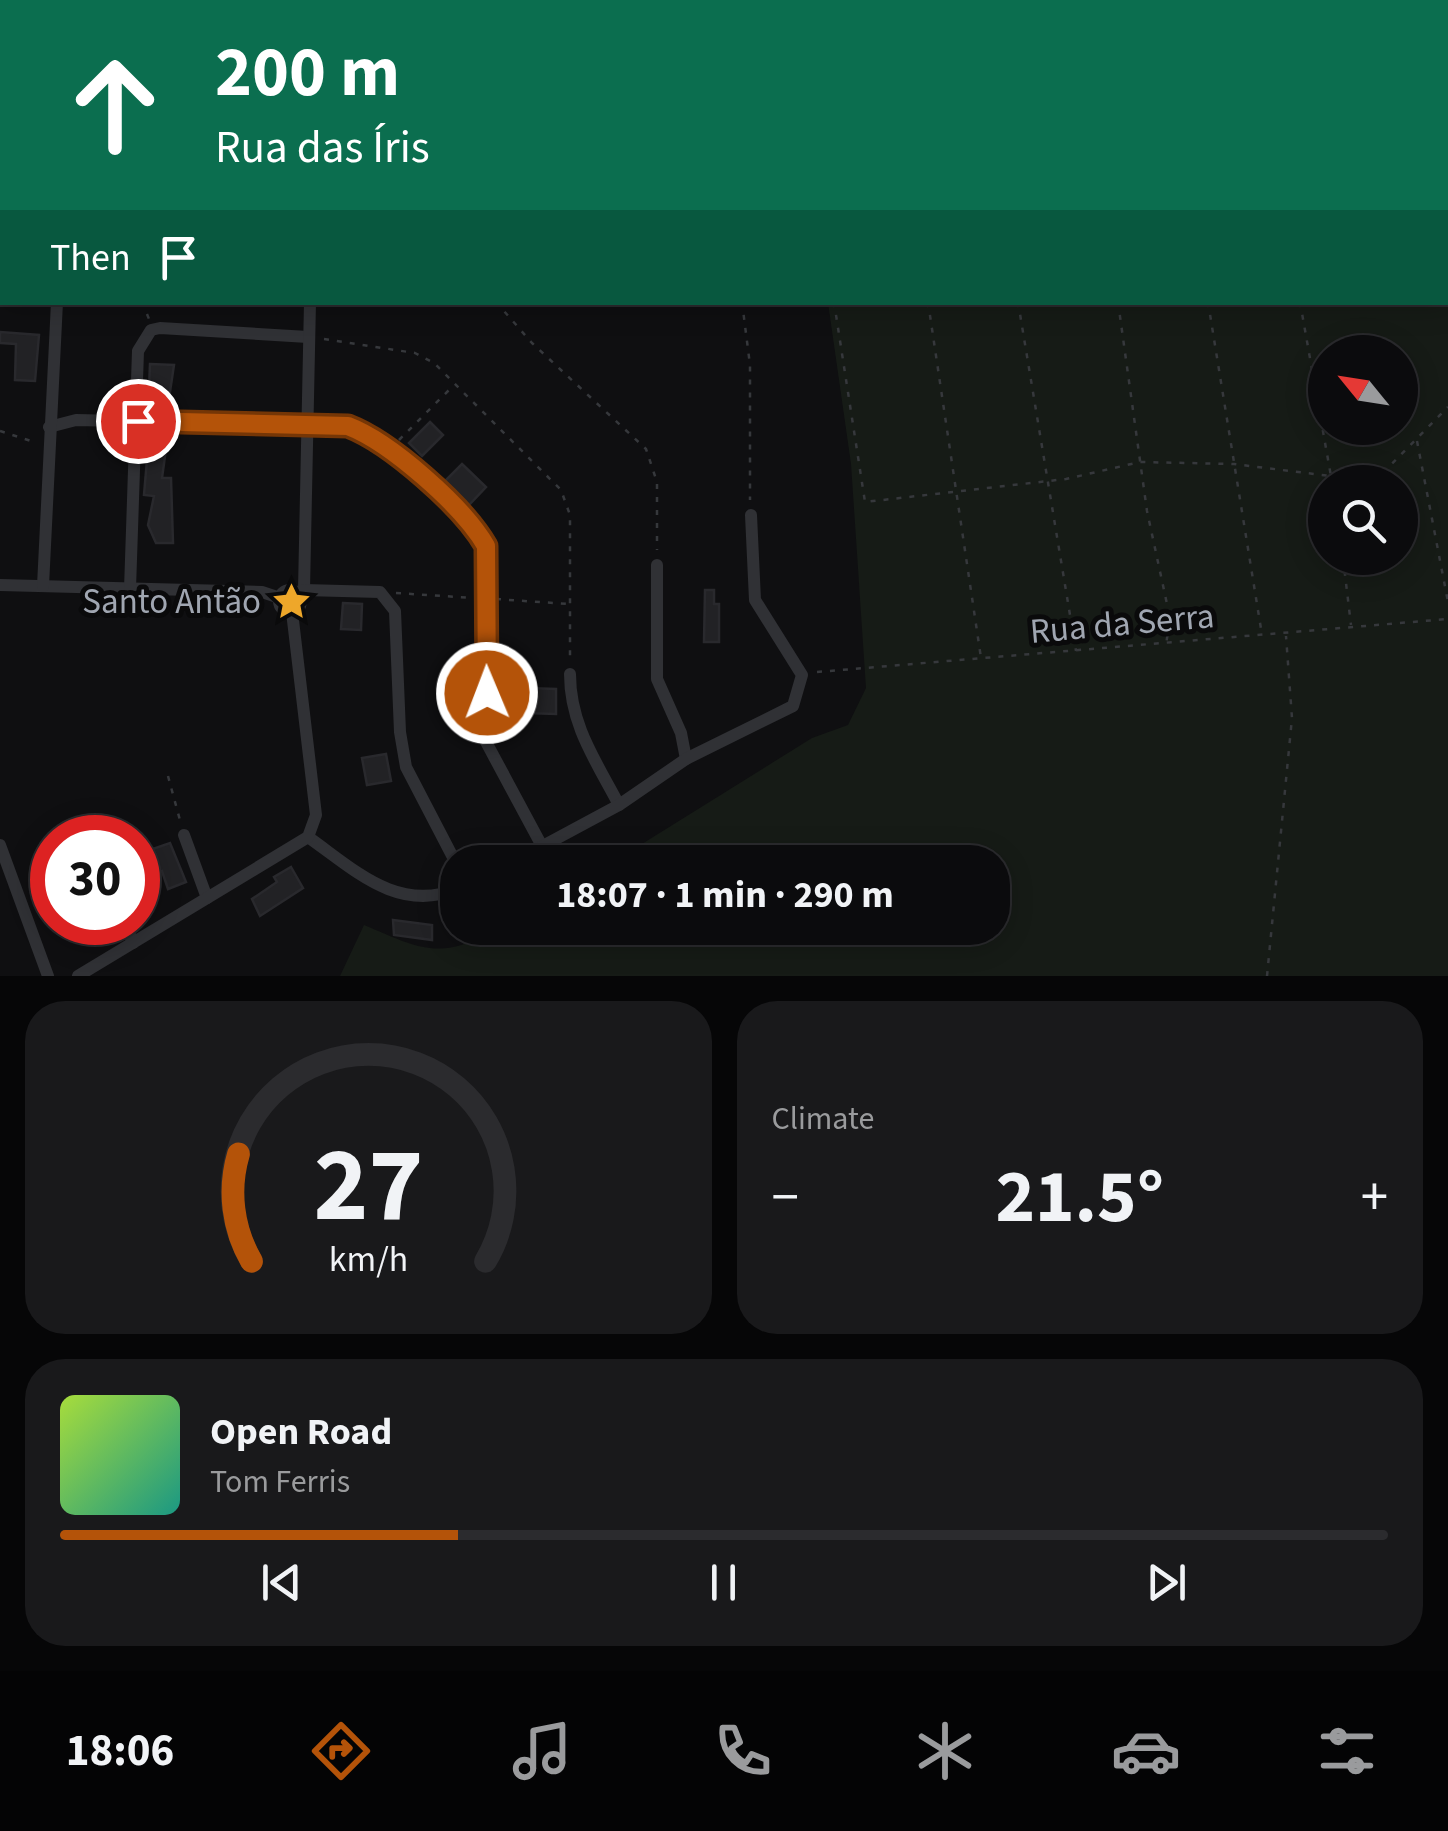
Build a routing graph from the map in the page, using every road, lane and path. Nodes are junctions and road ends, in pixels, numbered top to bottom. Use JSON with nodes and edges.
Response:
{"nodes":[{"id":1,"x":56,"y":305,"type":"edge"},
{"id":2,"x":143,"y":305,"type":"edge"},
{"id":3,"x":310,"y":305,"type":"edge"},
{"id":4,"x":499,"y":305,"type":"edge"},
{"id":5,"x":742,"y":305,"type":"edge"},
{"id":6,"x":835,"y":305,"type":"edge"},
{"id":7,"x":928,"y":305,"type":"edge"},
{"id":8,"x":1019,"y":305,"type":"edge"},
{"id":9,"x":1118,"y":305,"type":"edge"},
{"id":10,"x":1208,"y":305,"type":"edge"},
{"id":11,"x":1301,"y":305,"type":"edge"},
{"id":12,"x":150,"y":330,"type":"junction"},
{"id":13,"x":308,"y":337,"type":"junction"},
{"id":14,"x":454,"y":384,"type":"junction"},
{"id":15,"x":1448,"y":407,"type":"edge"},
{"id":16,"x":138,"y":421,"type":"junction"},
{"id":17,"x":307,"y":426,"type":"junction"},
{"id":18,"x":49,"y":428,"type":"junction"},
{"id":19,"x":0,"y":431,"type":"edge"},
{"id":20,"x":1418,"y":441,"type":"joint"},
{"id":21,"x":48,"y":445,"type":"junction"},
{"id":22,"x":1414,"y":445,"type":"edge"},
{"id":23,"x":390,"y":448,"type":"junction"},
{"id":24,"x":1140,"y":462,"type":"junction"},
{"id":25,"x":1234,"y":464,"type":"junction"},
{"id":26,"x":1328,"y":465,"type":"edge"},
{"id":27,"x":1392,"y":465,"type":"edge"},
{"id":28,"x":1308,"y":473,"type":"edge"},
{"id":29,"x":1048,"y":480,"type":"junction"},
{"id":30,"x":956,"y":488,"type":"junction"},
{"id":31,"x":750,"y":515,"type":"joint"},
{"id":32,"x":657,"y":565,"type":"joint"},
{"id":33,"x":1345,"y":575,"type":"edge"},
{"id":34,"x":0,"y":586,"type":"edge"},
{"id":35,"x":43,"y":586,"type":"junction"},
{"id":36,"x":130,"y":589,"type":"junction"},
{"id":37,"x":380,"y":592,"type":"junction"},
{"id":38,"x":302,"y":593,"type":"junction"},
{"id":39,"x":280,"y":598,"type":"junction"},
{"id":40,"x":486,"y":598,"type":"junction"},
{"id":41,"x":1448,"y":602,"type":"edge"},
{"id":42,"x":570,"y":604,"type":"junction"},
{"id":43,"x":292,"y":612,"type":"junction"},
{"id":44,"x":1448,"y":619,"type":"edge"},
{"id":45,"x":1351,"y":626,"type":"junction"},
{"id":46,"x":1286,"y":634,"type":"junction"},
{"id":47,"x":1262,"y":636,"type":"junction"},
{"id":48,"x":1166,"y":646,"type":"junction"},
{"id":49,"x":1076,"y":652,"type":"junction"},
{"id":50,"x":982,"y":660,"type":"junction"},
{"id":51,"x":570,"y":674,"type":"joint"},
{"id":52,"x":802,"y":679,"type":"junction"},
{"id":53,"x":686,"y":759,"type":"junction"},
{"id":54,"x":168,"y":776,"type":"dead end"},
{"id":55,"x":619,"y":805,"type":"junction"},
{"id":56,"x":184,"y":835,"type":"joint"},
{"id":57,"x":308,"y":837,"type":"junction"},
{"id":58,"x":447,"y":845,"type":"edge"},
{"id":59,"x":541,"y":845,"type":"edge"},
{"id":60,"x":548,"y":845,"type":"edge"},
{"id":61,"x":0,"y":846,"type":"edge"},
{"id":62,"x":440,"y":893,"type":"edge"},
{"id":63,"x":206,"y":898,"type":"junction"},
{"id":64,"x":160,"y":926,"type":"edge"},
{"id":65,"x":130,"y":945,"type":"edge"},
{"id":66,"x":48,"y":976,"type":"edge"},
{"id":67,"x":78,"y":976,"type":"edge"},
{"id":68,"x":1267,"y":976,"type":"edge"}],
"edges":[{"from":1,"to":18,"type":"street"},
{"from":2,"to":12,"type":"path"},
{"from":3,"to":13,"type":"street"},
{"from":4,"to":32,"type":"path"},
{"from":5,"to":31,"type":"path"},
{"from":6,"to":30,"type":"path"},
{"from":7,"to":30,"type":"path"},
{"from":8,"to":29,"type":"path"},
{"from":9,"to":24,"type":"path"},
{"from":10,"to":25,"type":"path"},
{"from":11,"to":26,"type":"path"},
{"from":12,"to":13,"type":"street"},
{"from":12,"to":16,"type":"street"},
{"from":13,"to":14,"type":"path"},
{"from":13,"to":17,"type":"street"},
{"from":14,"to":23,"type":"path"},
{"from":14,"to":42,"type":"path"},
{"from":15,"to":20,"type":"path"},
{"from":16,"to":17,"type":"street"},
{"from":16,"to":18,"type":"street"},
{"from":16,"to":36,"type":"street"},
{"from":17,"to":23,"type":"street"},
{"from":17,"to":38,"type":"street"},
{"from":18,"to":21,"type":"street"},
{"from":19,"to":21,"type":"path"},
{"from":20,"to":41,"type":"path"},
{"from":21,"to":35,"type":"street"},
{"from":22,"to":27,"type":"path"},
{"from":23,"to":40,"type":"street"},
{"from":24,"to":25,"type":"path"},
{"from":24,"to":29,"type":"path"},
{"from":24,"to":48,"type":"path"},
{"from":25,"to":28,"type":"path"},
{"from":25,"to":47,"type":"path"},
{"from":29,"to":30,"type":"path"},
{"from":29,"to":49,"type":"path"},
{"from":30,"to":50,"type":"path"},
{"from":31,"to":52,"type":"street"},
{"from":32,"to":53,"type":"street"},
{"from":33,"to":45,"type":"path"},
{"from":34,"to":35,"type":"street"},
{"from":35,"to":36,"type":"street"},
{"from":36,"to":39,"type":"street"},
{"from":37,"to":38,"type":"street"},
{"from":37,"to":40,"type":"path"},
{"from":37,"to":58,"type":"street"},
{"from":38,"to":39,"type":"street"},
{"from":38,"to":43,"type":"street"},
{"from":39,"to":43,"type":"street"},
{"from":40,"to":42,"type":"path"},
{"from":40,"to":59,"type":"street"},
{"from":42,"to":51,"type":"path"},
{"from":43,"to":57,"type":"street"},
{"from":44,"to":45,"type":"path","name":"Rua da Serra"},
{"from":45,"to":46,"type":"path","name":"Rua da Serra"},
{"from":46,"to":47,"type":"path","name":"Rua da Serra"},
{"from":46,"to":68,"type":"path"},
{"from":47,"to":48,"type":"path","name":"Rua da Serra"},
{"from":48,"to":49,"type":"path","name":"Rua da Serra"},
{"from":49,"to":50,"type":"path","name":"Rua da Serra"},
{"from":50,"to":52,"type":"path","name":"Rua da Serra"},
{"from":51,"to":55,"type":"street"},
{"from":52,"to":53,"type":"street"},
{"from":53,"to":55,"type":"street"},
{"from":54,"to":56,"type":"path"},
{"from":55,"to":60,"type":"street"},
{"from":56,"to":63,"type":"street"},
{"from":57,"to":62,"type":"street"},
{"from":57,"to":63,"type":"street"},
{"from":61,"to":66,"type":"street"},
{"from":63,"to":64,"type":"street"},
{"from":65,"to":67,"type":"street"}]}
